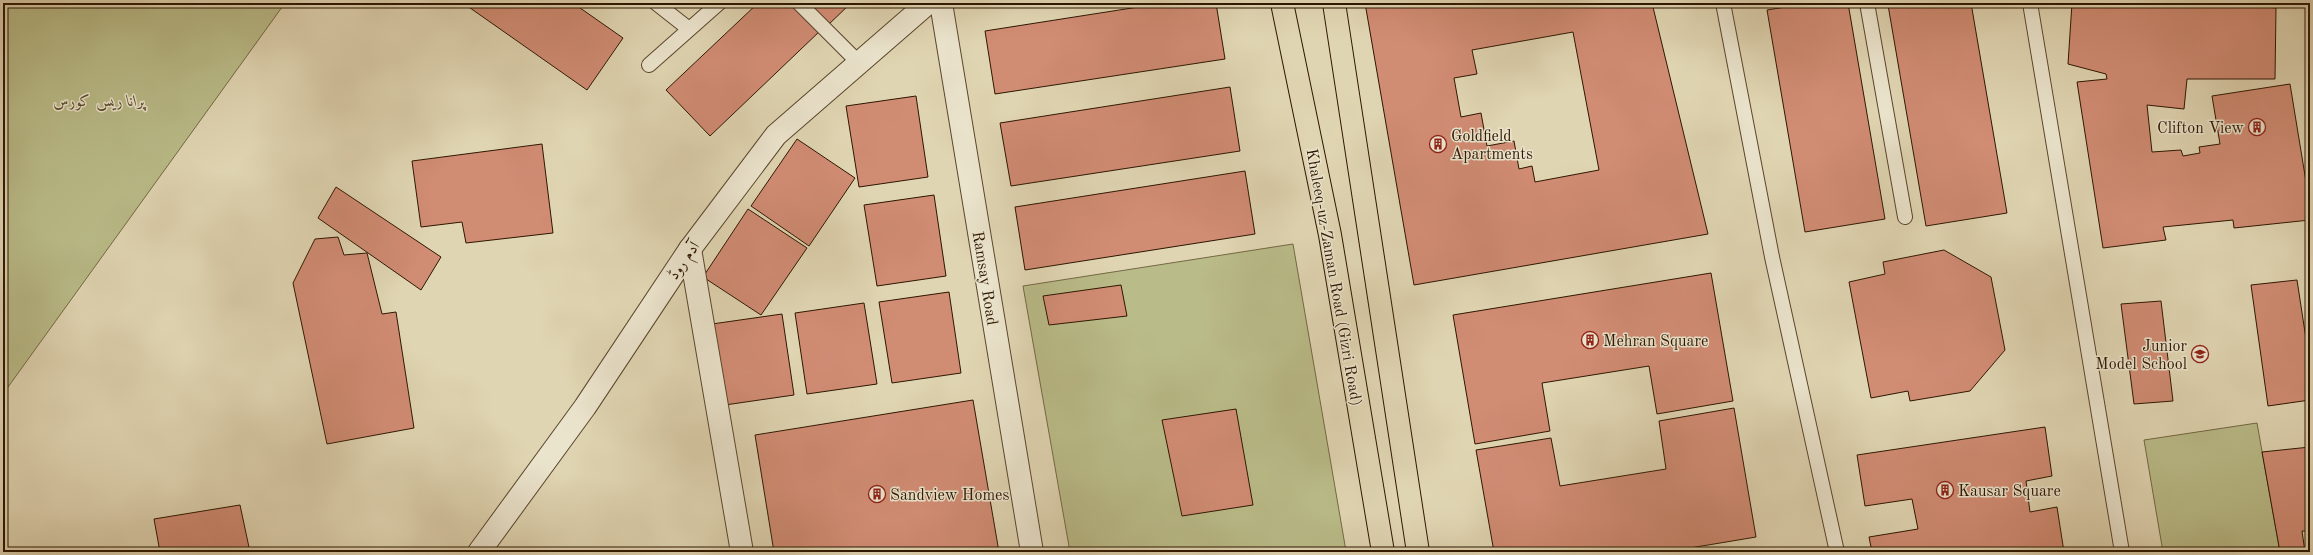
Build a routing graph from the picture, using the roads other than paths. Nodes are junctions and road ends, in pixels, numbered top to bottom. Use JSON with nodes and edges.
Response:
{"nodes":[{"id":1,"x":656,"y":3,"type":"edge"},
{"id":2,"x":718,"y":3,"type":"edge"},
{"id":3,"x":799,"y":3,"type":"edge"},
{"id":4,"x":928,"y":3,"type":"edge"},
{"id":5,"x":941,"y":3,"type":"edge"},
{"id":6,"x":1282,"y":3,"type":"edge"},
{"id":7,"x":1334,"y":3,"type":"edge"},
{"id":8,"x":1723,"y":3,"type":"edge"},
{"id":9,"x":1867,"y":3,"type":"edge"},
{"id":10,"x":2030,"y":3,"type":"edge"},
{"id":11,"x":689,"y":29,"type":"junction"},
{"id":12,"x":858,"y":63,"type":"junction"},
{"id":13,"x":649,"y":65,"type":"dead end"},
{"id":14,"x":1905,"y":216,"type":"dead end"},
{"id":15,"x":690,"y":249,"type":"junction"},
{"id":16,"x":479,"y":552,"type":"edge"},
{"id":17,"x":742,"y":552,"type":"edge"},
{"id":18,"x":1032,"y":552,"type":"edge"},
{"id":19,"x":1383,"y":552,"type":"edge"},
{"id":20,"x":1418,"y":552,"type":"edge"},
{"id":21,"x":1837,"y":552,"type":"edge"},
{"id":22,"x":2122,"y":552,"type":"edge"}],
"edges":[{"from":1,"to":11,"type":"lane"},
{"from":2,"to":11,"type":"lane"},
{"from":3,"to":12,"type":"lane"},
{"from":4,"to":12,"type":"street","name":"آدم روڈ"},
{"from":5,"to":18,"type":"street","name":"Ramsay Road"},
{"from":6,"to":19,"type":"main road","name":"Khaleeq-uz-Zaman Road (Gizri Road)"},
{"from":7,"to":20,"type":"main road"},
{"from":8,"to":21,"type":"lane"},
{"from":9,"to":14,"type":"lane"},
{"from":10,"to":22,"type":"lane"},
{"from":11,"to":13,"type":"lane"},
{"from":12,"to":15,"type":"street","name":"آدم روڈ"},
{"from":15,"to":16,"type":"street","name":"آدم روڈ"},
{"from":15,"to":17,"type":"street"}]}
